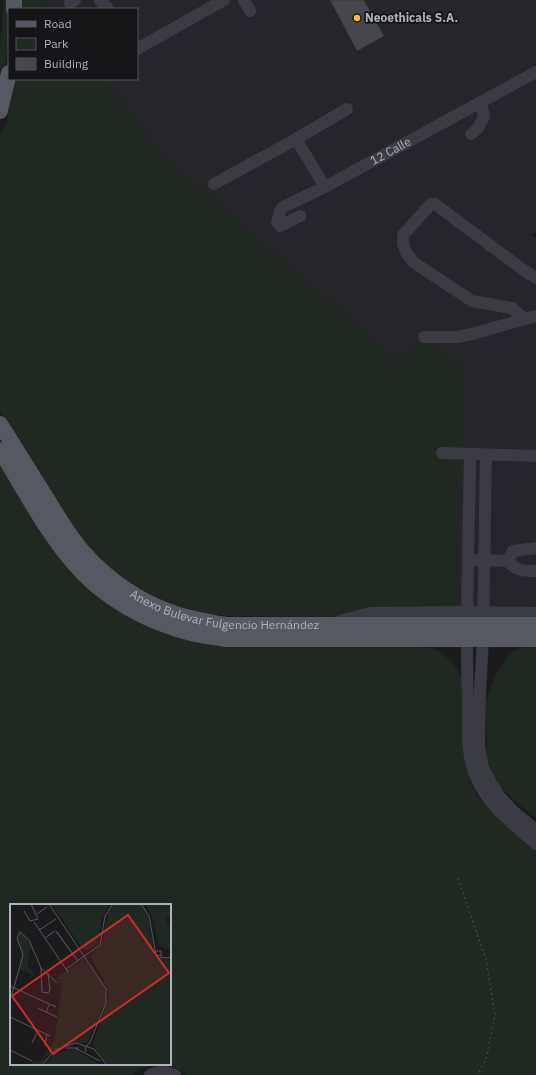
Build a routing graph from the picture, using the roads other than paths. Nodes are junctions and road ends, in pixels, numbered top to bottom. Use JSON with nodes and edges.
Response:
{"nodes":[{"id":1,"x":100,"y":0,"type":"edge"},
{"id":2,"x":224,"y":0,"type":"edge"},
{"id":3,"x":244,"y":0,"type":"edge"},
{"id":4,"x":208,"y":4,"type":"edge"},
{"id":5,"x":107,"y":8,"type":"edge"},
{"id":6,"x":250,"y":11,"type":"dead end"},
{"id":7,"x":138,"y":46,"type":"edge"},
{"id":8,"x":536,"y":72,"type":"edge"},
{"id":9,"x":8,"y":77,"type":"edge"},
{"id":10,"x":479,"y":103,"type":"junction"},
{"id":11,"x":347,"y":109,"type":"dead end"},
{"id":12,"x":0,"y":111,"type":"edge"},
{"id":13,"x":471,"y":134,"type":"dead end"},
{"id":14,"x":296,"y":139,"type":"junction"},
{"id":15,"x":214,"y":184,"type":"dead end"},
{"id":16,"x":325,"y":187,"type":"junction"},
{"id":17,"x":300,"y":216,"type":"dead end"},
{"id":18,"x":536,"y":278,"type":"edge"},
{"id":19,"x":530,"y":317,"type":"edge"},
{"id":20,"x":424,"y":336,"type":"dead end"},
{"id":21,"x":0,"y":424,"type":"edge"},
{"id":22,"x":0,"y":450,"type":"edge"},
{"id":23,"x":442,"y":453,"type":"dead end"},
{"id":24,"x":470,"y":454,"type":"junction"},
{"id":25,"x":486,"y":455,"type":"junction"},
{"id":26,"x":536,"y":456,"type":"edge"},
{"id":27,"x":536,"y":548,"type":"edge"},
{"id":28,"x":468,"y":560,"type":"junction"},
{"id":29,"x":483,"y":560,"type":"junction"},
{"id":30,"x":508,"y":561,"type":"junction"},
{"id":31,"x":536,"y":571,"type":"edge"},
{"id":32,"x":536,"y":613,"type":"edge"},
{"id":33,"x":466,"y":625,"type":"junction"},
{"id":34,"x":483,"y":625,"type":"junction"},
{"id":35,"x":536,"y":625,"type":"edge"},
{"id":36,"x":536,"y":639,"type":"edge"},
{"id":37,"x":468,"y":702,"type":"junction"},
{"id":38,"x":480,"y":702,"type":"junction"},
{"id":39,"x":536,"y":830,"type":"edge"},
{"id":40,"x":536,"y":844,"type":"edge"},
{"id":41,"x":150,"y":1075,"type":"edge"},
{"id":42,"x":175,"y":1075,"type":"edge"}],
"edges":[{"from":1,"to":5,"type":"lane"},
{"from":2,"to":4,"type":"lane"},
{"from":3,"to":6,"type":"lane"},
{"from":4,"to":7,"type":"lane"},
{"from":8,"to":10,"type":"lane","name":"12 Calle"},
{"from":9,"to":12,"type":"main road"},
{"from":10,"to":13,"type":"lane"},
{"from":10,"to":16,"type":"lane","name":"12 Calle"},
{"from":11,"to":14,"type":"lane"},
{"from":14,"to":15,"type":"lane"},
{"from":14,"to":16,"type":"lane"},
{"from":16,"to":17,"type":"lane","name":"12 Calle"},
{"from":18,"to":19,"type":"lane"},
{"from":19,"to":20,"type":"lane"},
{"from":21,"to":33,"type":"main road","name":"Anexo Bulevar Fulgencio Hernández"},
{"from":22,"to":33,"type":"main road","name":"Anexo Bulevar Fulgencio Hernández"},
{"from":23,"to":24,"type":"lane"},
{"from":24,"to":25,"type":"lane"},
{"from":24,"to":28,"type":"lane"},
{"from":25,"to":26,"type":"lane"},
{"from":25,"to":29,"type":"lane"},
{"from":27,"to":30,"type":"lane"},
{"from":28,"to":29,"type":"lane"},
{"from":28,"to":33,"type":"lane"},
{"from":29,"to":30,"type":"lane"},
{"from":29,"to":34,"type":"lane"},
{"from":30,"to":31,"type":"lane"},
{"from":32,"to":34,"type":"lane"},
{"from":33,"to":34,"type":"main road","name":"Anexo Bulevar Fulgencio Hernández"},
{"from":33,"to":34,"type":"lane"},
{"from":33,"to":37,"type":"lane"},
{"from":34,"to":35,"type":"main road","name":"Anexo Bulevar Fulgencio Hernández"},
{"from":34,"to":36,"type":"main road","name":"Anexo Bulevar Fulgencio Hernández"},
{"from":34,"to":38,"type":"lane"},
{"from":37,"to":38,"type":"lane"},
{"from":37,"to":40,"type":"lane"},
{"from":38,"to":39,"type":"lane"},
{"from":41,"to":42,"type":"lane"}]}
